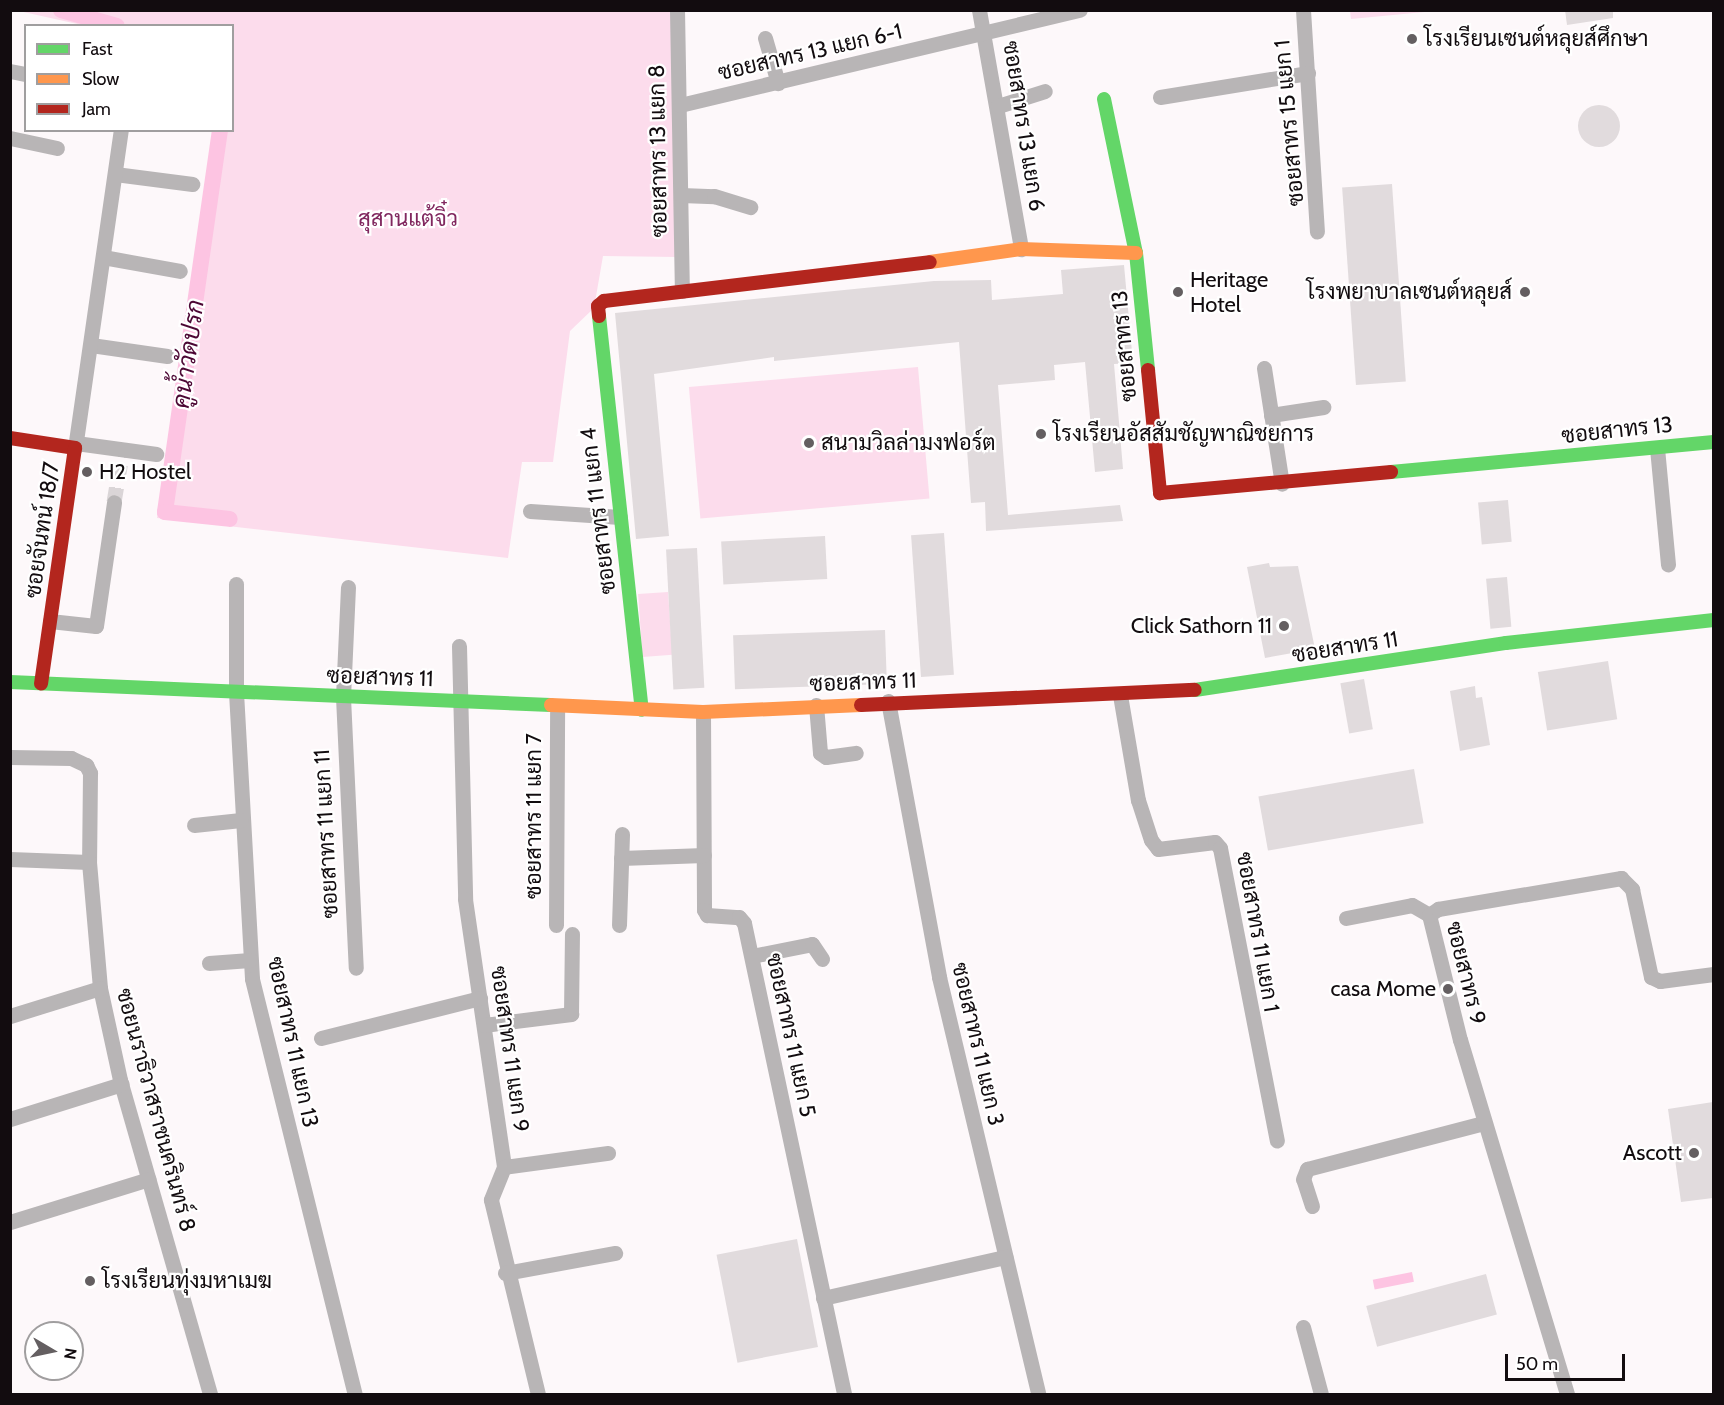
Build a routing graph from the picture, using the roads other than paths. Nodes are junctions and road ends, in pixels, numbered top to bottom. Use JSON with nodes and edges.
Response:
{"nodes":[{"id":1,"x":677,"y":10,"type":"edge"},
{"id":2,"x":979,"y":10,"type":"edge"},
{"id":3,"x":1080,"y":10,"type":"edge"},
{"id":4,"x":1303,"y":10,"type":"edge"},
{"id":5,"x":986,"y":34,"type":"junction"},
{"id":6,"x":765,"y":38,"type":"dead end"},
{"id":7,"x":1308,"y":73,"type":"junction"},
{"id":8,"x":778,"y":83,"type":"junction"},
{"id":9,"x":1045,"y":91,"type":"dead end"},
{"id":10,"x":1160,"y":98,"type":"dead end"},
{"id":11,"x":1104,"y":99,"type":"dead end"},
{"id":12,"x":680,"y":105,"type":"junction"},
{"id":13,"x":998,"y":106,"type":"junction"},
{"id":14,"x":121,"y":132,"type":"edge"},
{"id":15,"x":10,"y":138,"type":"edge"},
{"id":16,"x":57,"y":147,"type":"dead end"},
{"id":17,"x":115,"y":174,"type":"junction"},
{"id":18,"x":192,"y":184,"type":"dead end"},
{"id":19,"x":681,"y":195,"type":"junction"},
{"id":20,"x":750,"y":207,"type":"dead end"},
{"id":21,"x":1317,"y":232,"type":"dead end"},
{"id":22,"x":1021,"y":249,"type":"junction"},
{"id":23,"x":1136,"y":253,"type":"junction"},
{"id":24,"x":103,"y":257,"type":"junction"},
{"id":25,"x":180,"y":271,"type":"dead end"},
{"id":26,"x":682,"y":291,"type":"junction"},
{"id":27,"x":91,"y":345,"type":"junction"},
{"id":28,"x":167,"y":356,"type":"dead end"},
{"id":29,"x":1264,"y":368,"type":"dead end"},
{"id":30,"x":1323,"y":407,"type":"dead end"},
{"id":31,"x":1271,"y":416,"type":"junction"},
{"id":32,"x":10,"y":438,"type":"edge"},
{"id":33,"x":1713,"y":442,"type":"edge"},
{"id":34,"x":76,"y":445,"type":"junction"},
{"id":35,"x":1657,"y":448,"type":"junction"},
{"id":36,"x":156,"y":454,"type":"dead end"},
{"id":37,"x":1282,"y":484,"type":"junction"},
{"id":38,"x":114,"y":502,"type":"tunnel mouth"},
{"id":39,"x":530,"y":511,"type":"dead end"},
{"id":40,"x":620,"y":517,"type":"junction"},
{"id":41,"x":1668,"y":564,"type":"dead end"},
{"id":42,"x":236,"y":584,"type":"dead end"},
{"id":43,"x":348,"y":587,"type":"dead end"},
{"id":44,"x":1713,"y":620,"type":"edge"},
{"id":45,"x":50,"y":621,"type":"junction"},
{"id":46,"x":459,"y":645,"type":"dead end"},
{"id":47,"x":10,"y":682,"type":"edge"},
{"id":48,"x":41,"y":684,"type":"junction"},
{"id":49,"x":236,"y":692,"type":"junction"},
{"id":50,"x":1120,"y":695,"type":"junction"},
{"id":51,"x":343,"y":697,"type":"junction"},
{"id":52,"x":888,"y":701,"type":"junction"},
{"id":53,"x":460,"y":702,"type":"junction"},
{"id":54,"x":816,"y":705,"type":"junction"},
{"id":55,"x":557,"y":707,"type":"junction"},
{"id":56,"x":642,"y":710,"type":"junction"},
{"id":57,"x":703,"y":712,"type":"junction"},
{"id":58,"x":856,"y":753,"type":"dead end"},
{"id":59,"x":10,"y":757,"type":"edge"},
{"id":60,"x":241,"y":820,"type":"junction"},
{"id":61,"x":194,"y":825,"type":"dead end"},
{"id":62,"x":622,"y":834,"type":"dead end"},
{"id":63,"x":704,"y":855,"type":"junction"},
{"id":64,"x":621,"y":858,"type":"junction"},
{"id":65,"x":10,"y":859,"type":"edge"},
{"id":66,"x":89,"y":862,"type":"junction"},
{"id":67,"x":1429,"y":915,"type":"junction"},
{"id":68,"x":1346,"y":918,"type":"dead end"},
{"id":69,"x":619,"y":924,"type":"dead end"},
{"id":70,"x":556,"y":925,"type":"dead end"},
{"id":71,"x":572,"y":934,"type":"dead end"},
{"id":72,"x":752,"y":956,"type":"junction"},
{"id":73,"x":822,"y":959,"type":"dead end"},
{"id":74,"x":250,"y":960,"type":"junction"},
{"id":75,"x":209,"y":963,"type":"dead end"},
{"id":76,"x":356,"y":968,"type":"dead end"},
{"id":77,"x":1713,"y":974,"type":"edge"},
{"id":78,"x":100,"y":988,"type":"junction"},
{"id":79,"x":480,"y":998,"type":"junction"},
{"id":80,"x":10,"y":1016,"type":"edge"},
{"id":81,"x":484,"y":1025,"type":"junction"},
{"id":82,"x":321,"y":1038,"type":"dead end"},
{"id":83,"x":122,"y":1084,"type":"junction"},
{"id":84,"x":10,"y":1119,"type":"edge"},
{"id":85,"x":1484,"y":1123,"type":"junction"},
{"id":86,"x":1276,"y":1140,"type":"dead end"},
{"id":87,"x":608,"y":1153,"type":"dead end"},
{"id":88,"x":504,"y":1167,"type":"junction"},
{"id":89,"x":149,"y":1179,"type":"junction"},
{"id":90,"x":1312,"y":1206,"type":"dead end"},
{"id":91,"x":10,"y":1222,"type":"edge"},
{"id":92,"x":615,"y":1253,"type":"dead end"},
{"id":93,"x":1005,"y":1257,"type":"junction"},
{"id":94,"x":505,"y":1273,"type":"junction"},
{"id":95,"x":823,"y":1298,"type":"junction"},
{"id":96,"x":1303,"y":1327,"type":"dead end"},
{"id":97,"x":210,"y":1395,"type":"edge"},
{"id":98,"x":355,"y":1395,"type":"edge"},
{"id":99,"x":538,"y":1395,"type":"edge"},
{"id":100,"x":844,"y":1395,"type":"edge"},
{"id":101,"x":1038,"y":1395,"type":"edge"},
{"id":102,"x":1321,"y":1395,"type":"edge"},
{"id":103,"x":1567,"y":1395,"type":"edge"}],
"edges":[{"from":1,"to":12,"type":"street","name":"ซอยสาทร 13 แยก 8"},
{"from":2,"to":5,"type":"street","name":"ซอยสาทร 13 แยก 6"},
{"from":3,"to":5,"type":"street","name":"ซอยสาทร 13 แยก 6-1"},
{"from":4,"to":7,"type":"street","name":"ซอยสาทร 15 แยก 1"},
{"from":5,"to":8,"type":"street","name":"ซอยสาทร 13 แยก 6-1"},
{"from":5,"to":13,"type":"street","name":"ซอยสาทร 13 แยก 6"},
{"from":6,"to":8,"type":"street"},
{"from":7,"to":10,"type":"street"},
{"from":7,"to":21,"type":"street","name":"ซอยสาทร 15 แยก 1"},
{"from":8,"to":12,"type":"street","name":"ซอยสาทร 13 แยก 6-1"},
{"from":9,"to":13,"type":"street"},
{"from":11,"to":23,"type":"street"},
{"from":12,"to":19,"type":"street","name":"ซอยสาทร 13 แยก 8"},
{"from":13,"to":22,"type":"street","name":"ซอยสาทร 13 แยก 6"},
{"from":14,"to":17,"type":"street"},
{"from":15,"to":16,"type":"street"},
{"from":17,"to":18,"type":"street"},
{"from":17,"to":24,"type":"street"},
{"from":19,"to":20,"type":"street"},
{"from":19,"to":26,"type":"street","name":"ซอยสาทร 13 แยก 8"},
{"from":22,"to":23,"type":"street"},
{"from":22,"to":26,"type":"street"},
{"from":23,"to":37,"type":"street","name":"ซอยสาทร 13"},
{"from":24,"to":25,"type":"street"},
{"from":24,"to":27,"type":"street"},
{"from":26,"to":40,"type":"street","name":"ซอยสาทร 11 แยก 4"},
{"from":27,"to":28,"type":"street"},
{"from":27,"to":34,"type":"street"},
{"from":29,"to":31,"type":"street"},
{"from":30,"to":31,"type":"street"},
{"from":31,"to":37,"type":"street"},
{"from":32,"to":34,"type":"street","name":"ซอยจันทน์ 18/7"},
{"from":33,"to":35,"type":"street","name":"ซอยสาทร 13"},
{"from":34,"to":36,"type":"street"},
{"from":34,"to":45,"type":"street","name":"ซอยจันทน์ 18/7"},
{"from":35,"to":37,"type":"street","name":"ซอยสาทร 13"},
{"from":35,"to":41,"type":"street"},
{"from":38,"to":45,"type":"street"},
{"from":39,"to":40,"type":"street"},
{"from":40,"to":56,"type":"street","name":"ซอยสาทร 11 แยก 4"},
{"from":42,"to":49,"type":"street","name":"ซอยสาทร 11 แยก 13"},
{"from":43,"to":51,"type":"street","name":"ซอยสาทร 11 แยก 11"},
{"from":44,"to":50,"type":"street","name":"ซอยสาทร 11"},
{"from":45,"to":48,"type":"street","name":"ซอยจันทน์ 18/7"},
{"from":46,"to":53,"type":"street","name":"ซอยสาทร 11 แยก 9"},
{"from":47,"to":48,"type":"street","name":"ซอยสาทร 11"},
{"from":48,"to":49,"type":"street","name":"ซอยสาทร 11"},
{"from":49,"to":51,"type":"street","name":"ซอยสาทร 11"},
{"from":49,"to":60,"type":"street","name":"ซอยสาทร 11 แยก 13"},
{"from":50,"to":52,"type":"street","name":"ซอยสาทร 11"},
{"from":50,"to":86,"type":"street","name":"ซอยสาทร 11 แยก 1"},
{"from":51,"to":53,"type":"street","name":"ซอยสาทร 11"},
{"from":51,"to":76,"type":"street","name":"ซอยสาทร 11 แยก 11"},
{"from":52,"to":54,"type":"street","name":"ซอยสาทร 11"},
{"from":52,"to":93,"type":"street","name":"ซอยสาทร 11 แยก 3"},
{"from":53,"to":55,"type":"street","name":"ซอยสาทร 11"},
{"from":53,"to":79,"type":"street","name":"ซอยสาทร 11 แยก 9"},
{"from":54,"to":57,"type":"street","name":"ซอยสาทร 11"},
{"from":54,"to":58,"type":"street"},
{"from":55,"to":56,"type":"street","name":"ซอยสาทร 11"},
{"from":55,"to":70,"type":"street","name":"ซอยสาทร 11 แยก 7"},
{"from":56,"to":57,"type":"street","name":"ซอยสาทร 11"},
{"from":57,"to":63,"type":"street","name":"ซอยสาทร 11 แยก 5"},
{"from":59,"to":66,"type":"street","name":"ซอยนราธิวาสราชนครินทร์ 8"},
{"from":60,"to":61,"type":"street"},
{"from":60,"to":74,"type":"street","name":"ซอยสาทร 11 แยก 13"},
{"from":62,"to":64,"type":"street"},
{"from":63,"to":64,"type":"street"},
{"from":63,"to":72,"type":"street","name":"ซอยสาทร 11 แยก 5"},
{"from":64,"to":69,"type":"street"},
{"from":65,"to":66,"type":"street"},
{"from":66,"to":78,"type":"street","name":"ซอยนราธิวาสราชนครินทร์ 8"},
{"from":67,"to":68,"type":"street"},
{"from":67,"to":77,"type":"street","name":"ซอยสาทร 9"},
{"from":67,"to":85,"type":"street","name":"ซอยสาทร 9"},
{"from":71,"to":81,"type":"street"},
{"from":72,"to":73,"type":"street"},
{"from":72,"to":95,"type":"street","name":"ซอยสาทร 11 แยก 5"},
{"from":74,"to":75,"type":"street"},
{"from":74,"to":98,"type":"street","name":"ซอยสาทร 11 แยก 13"},
{"from":78,"to":80,"type":"street"},
{"from":78,"to":83,"type":"street","name":"ซอยนราธิวาสราชนครินทร์ 8"},
{"from":79,"to":81,"type":"street","name":"ซอยสาทร 11 แยก 9"},
{"from":79,"to":82,"type":"street"},
{"from":81,"to":88,"type":"street","name":"ซอยสาทร 11 แยก 9"},
{"from":83,"to":84,"type":"street"},
{"from":83,"to":89,"type":"street","name":"ซอยนราธิวาสราชนครินทร์ 8"},
{"from":85,"to":90,"type":"street"},
{"from":85,"to":103,"type":"street","name":"ซอยสาทร 9"},
{"from":87,"to":88,"type":"street"},
{"from":88,"to":94,"type":"street","name":"ซอยสาทร 11 แยก 9"},
{"from":89,"to":91,"type":"street"},
{"from":89,"to":97,"type":"street","name":"ซอยนราธิวาสราชนครินทร์ 8"},
{"from":92,"to":94,"type":"street"},
{"from":93,"to":95,"type":"street"},
{"from":93,"to":101,"type":"street","name":"ซอยสาทร 11 แยก 3"},
{"from":94,"to":99,"type":"street","name":"ซอยสาทร 11 แยก 9"},
{"from":95,"to":100,"type":"street","name":"ซอยสาทร 11 แยก 5"},
{"from":96,"to":102,"type":"street"}]}
